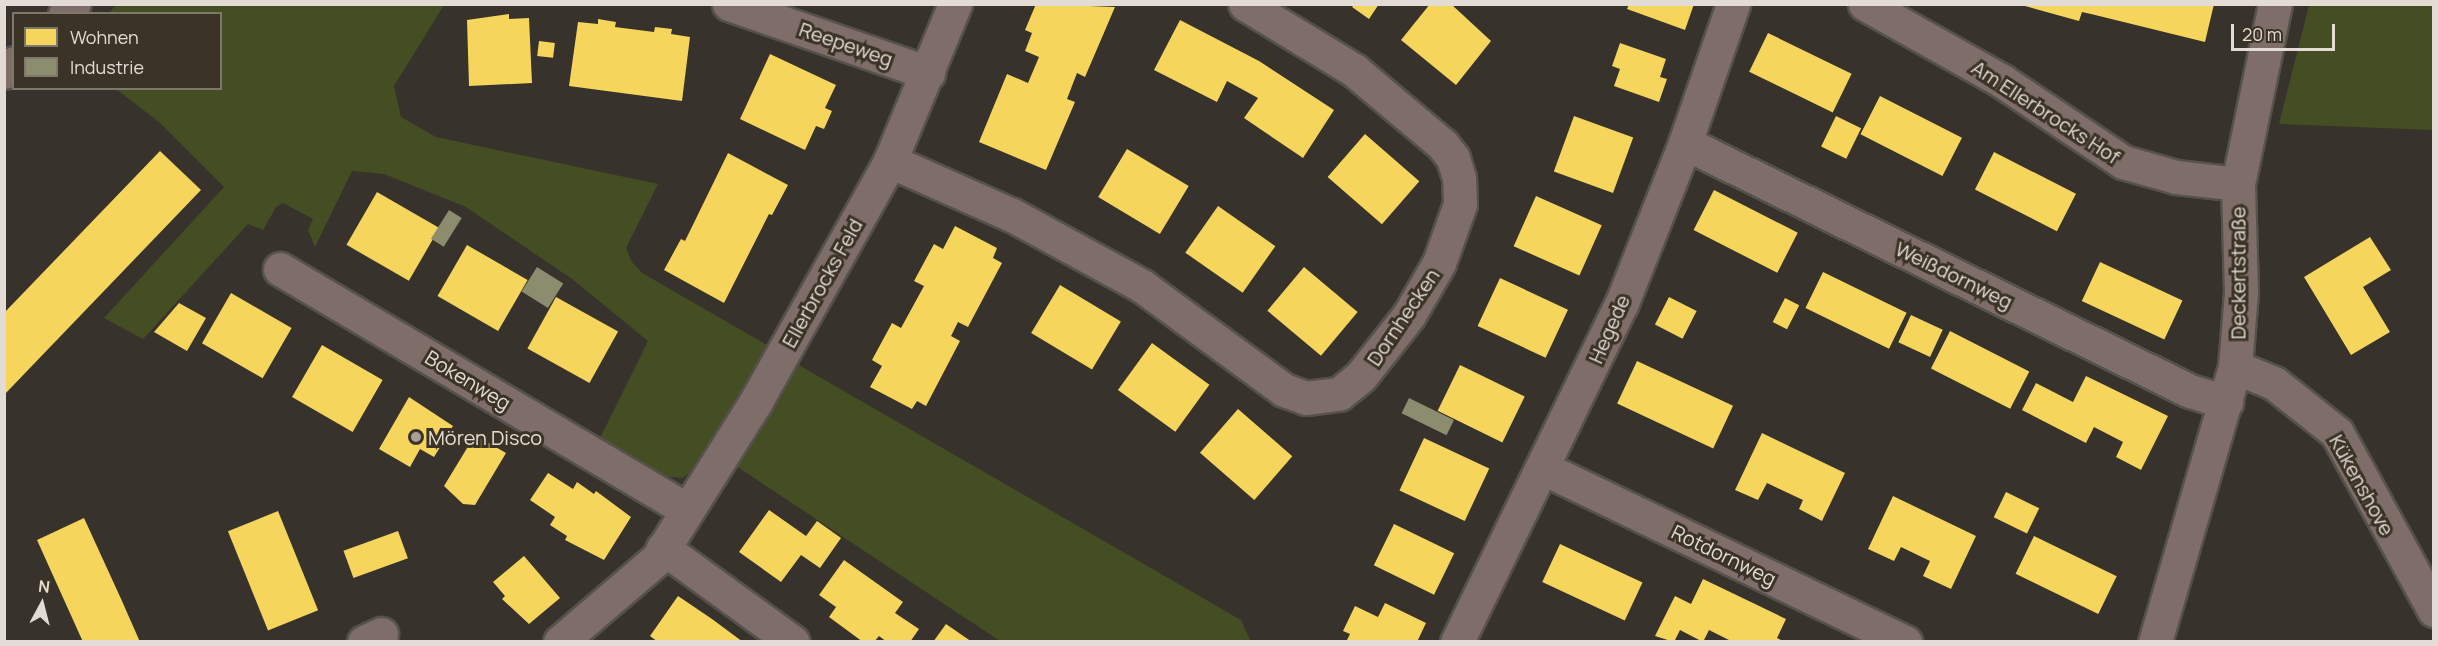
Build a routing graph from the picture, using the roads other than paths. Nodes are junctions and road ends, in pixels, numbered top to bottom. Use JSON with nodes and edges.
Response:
{"nodes":[{"id":1,"x":729,"y":4,"type":"edge"},
{"id":2,"x":955,"y":4,"type":"edge"},
{"id":3,"x":1245,"y":4,"type":"edge"},
{"id":4,"x":1733,"y":4,"type":"edge"},
{"id":5,"x":1866,"y":4,"type":"edge"},
{"id":6,"x":2275,"y":4,"type":"edge"},
{"id":7,"x":928,"y":73,"type":"junction"},
{"id":8,"x":1685,"y":143,"type":"junction"},
{"id":9,"x":890,"y":161,"type":"junction"},
{"id":10,"x":2238,"y":184,"type":"junction"},
{"id":11,"x":280,"y":269,"type":"dead end"},
{"id":12,"x":2235,"y":367,"type":"junction"},
{"id":13,"x":2226,"y":402,"type":"junction"},
{"id":14,"x":1543,"y":468,"type":"junction"},
{"id":15,"x":687,"y":510,"type":"junction"},
{"id":16,"x":663,"y":548,"type":"junction"},
{"id":17,"x":2433,"y":610,"type":"edge"},
{"id":18,"x":560,"y":642,"type":"edge"},
{"id":19,"x":793,"y":642,"type":"edge"},
{"id":20,"x":1457,"y":642,"type":"edge"},
{"id":21,"x":1905,"y":642,"type":"edge"},
{"id":22,"x":2154,"y":642,"type":"edge"}],
"edges":[{"from":1,"to":7,"type":"street","name":"Reepeweg"},
{"from":2,"to":7,"type":"street","name":"Ellerbrocks Feld"},
{"from":3,"to":9,"type":"street","name":"Dornhecken"},
{"from":4,"to":8,"type":"street","name":"Hegede"},
{"from":5,"to":10,"type":"street","name":"Am Ellerbrocks Hof"},
{"from":6,"to":10,"type":"street","name":"Deckertstraße"},
{"from":7,"to":9,"type":"street","name":"Ellerbrocks Feld"},
{"from":8,"to":13,"type":"street","name":"Weißdornweg"},
{"from":8,"to":14,"type":"street","name":"Hegede"},
{"from":9,"to":15,"type":"street","name":"Ellerbrocks Feld"},
{"from":10,"to":12,"type":"street","name":"Deckertstraße"},
{"from":11,"to":15,"type":"street","name":"Bokenweg"},
{"from":12,"to":13,"type":"street","name":"Deckertstraße"},
{"from":12,"to":17,"type":"street","name":"Kükenshove"},
{"from":13,"to":22,"type":"street","name":"Deckertstraße"},
{"from":14,"to":20,"type":"street","name":"Hegede"},
{"from":14,"to":21,"type":"street","name":"Rotdornweg"},
{"from":15,"to":16,"type":"street","name":"Ellerbrocks Feld"},
{"from":16,"to":18,"type":"street","name":"Ellerbrocks Feld"},
{"from":16,"to":19,"type":"street"}]}
